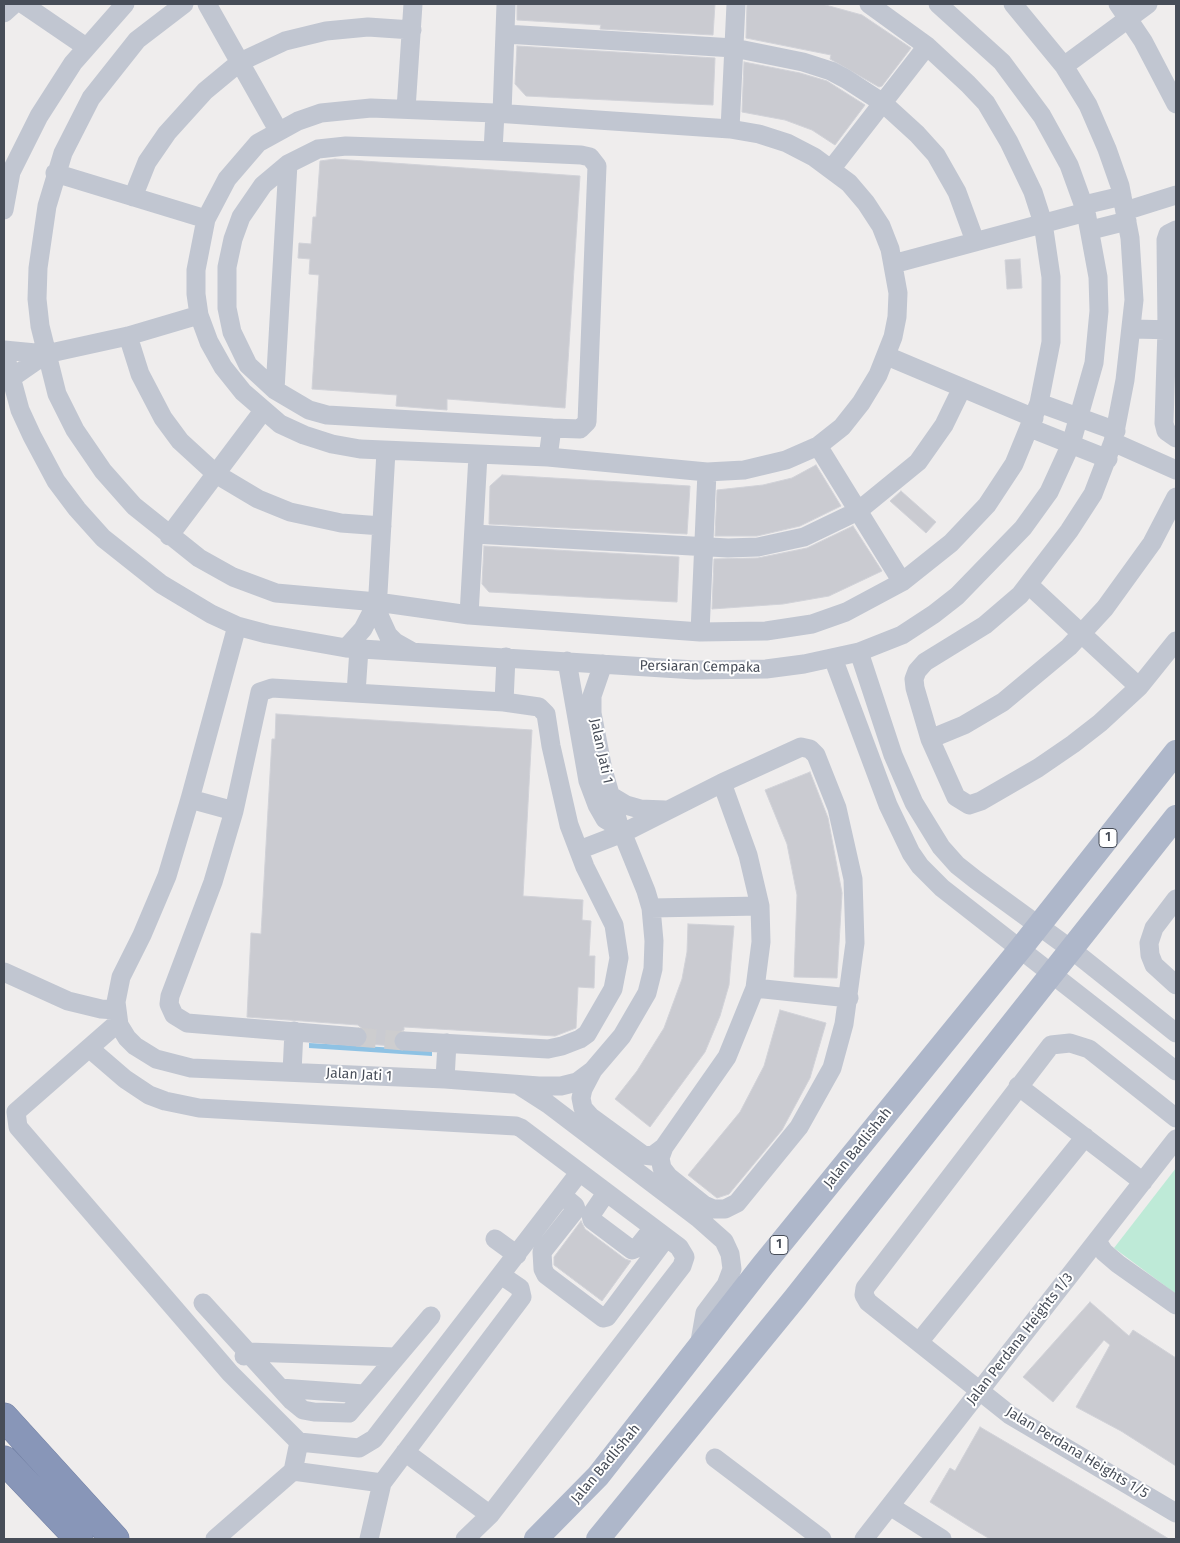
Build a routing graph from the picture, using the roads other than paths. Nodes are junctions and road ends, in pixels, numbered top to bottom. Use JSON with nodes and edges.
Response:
{"nodes":[{"id":1,"x":14,"y":4,"type":"edge"},
{"id":2,"x":23,"y":4,"type":"edge"},
{"id":3,"x":125,"y":4,"type":"edge"},
{"id":4,"x":184,"y":4,"type":"edge"},
{"id":5,"x":207,"y":4,"type":"edge"},
{"id":6,"x":414,"y":4,"type":"edge"},
{"id":7,"x":506,"y":4,"type":"edge"},
{"id":8,"x":736,"y":4,"type":"edge"},
{"id":9,"x":869,"y":4,"type":"edge"},
{"id":10,"x":938,"y":4,"type":"edge"},
{"id":11,"x":1013,"y":4,"type":"edge"},
{"id":12,"x":1148,"y":4,"type":"edge"},
{"id":13,"x":1123,"y":11,"type":"edge"},
{"id":14,"x":4,"y":13,"type":"edge"},
{"id":15,"x":412,"y":30,"type":"junction"},
{"id":16,"x":505,"y":34,"type":"junction"},
{"id":17,"x":927,"y":46,"type":"junction"},
{"id":18,"x":86,"y":47,"type":"junction"},
{"id":19,"x":734,"y":48,"type":"junction"},
{"id":20,"x":240,"y":62,"type":"junction"},
{"id":21,"x":1064,"y":66,"type":"junction"},
{"id":22,"x":882,"y":103,"type":"junction"},
{"id":23,"x":1176,"y":104,"type":"edge"},
{"id":24,"x":406,"y":109,"type":"junction"},
{"id":25,"x":499,"y":113,"type":"junction"},
{"id":26,"x":730,"y":129,"type":"junction"},
{"id":27,"x":278,"y":130,"type":"junction"},
{"id":28,"x":493,"y":151,"type":"junction"},
{"id":29,"x":288,"y":164,"type":"junction"},
{"id":30,"x":832,"y":168,"type":"junction"},
{"id":31,"x":7,"y":173,"type":"edge"},
{"id":32,"x":55,"y":173,"type":"junction"},
{"id":33,"x":1176,"y":195,"type":"edge"},
{"id":34,"x":133,"y":197,"type":"junction"},
{"id":35,"x":1125,"y":209,"type":"junction"},
{"id":36,"x":4,"y":210,"type":"edge"},
{"id":37,"x":1087,"y":216,"type":"junction"},
{"id":38,"x":206,"y":219,"type":"junction"},
{"id":39,"x":1043,"y":223,"type":"junction"},
{"id":40,"x":1176,"y":230,"type":"edge"},
{"id":41,"x":975,"y":241,"type":"junction"},
{"id":42,"x":893,"y":264,"type":"junction"},
{"id":43,"x":200,"y":316,"type":"junction"},
{"id":44,"x":1132,"y":328,"type":"junction"},
{"id":45,"x":1172,"y":330,"type":"edge"},
{"id":46,"x":128,"y":336,"type":"junction"},
{"id":47,"x":4,"y":351,"type":"edge"},
{"id":48,"x":46,"y":354,"type":"junction"},
{"id":49,"x":887,"y":356,"type":"junction"},
{"id":50,"x":10,"y":379,"type":"junction"},
{"id":51,"x":962,"y":388,"type":"junction"},
{"id":52,"x":275,"y":390,"type":"junction"},
{"id":53,"x":263,"y":411,"type":"junction"},
{"id":54,"x":1035,"y":416,"type":"junction"},
{"id":55,"x":1080,"y":418,"type":"junction"},
{"id":56,"x":552,"y":428,"type":"junction"},
{"id":57,"x":1176,"y":438,"type":"edge"},
{"id":58,"x":1072,"y":444,"type":"junction"},
{"id":59,"x":1112,"y":444,"type":"junction"},
{"id":60,"x":818,"y":446,"type":"junction"},
{"id":61,"x":386,"y":451,"type":"junction"},
{"id":62,"x":478,"y":455,"type":"junction"},
{"id":63,"x":548,"y":457,"type":"junction"},
{"id":64,"x":1176,"y":470,"type":"edge"},
{"id":65,"x":707,"y":472,"type":"junction"},
{"id":66,"x":216,"y":474,"type":"junction"},
{"id":67,"x":1176,"y":497,"type":"edge"},
{"id":68,"x":858,"y":511,"type":"junction"},
{"id":69,"x":382,"y":526,"type":"junction"},
{"id":70,"x":474,"y":534,"type":"junction"},
{"id":71,"x":169,"y":536,"type":"junction"},
{"id":72,"x":703,"y":548,"type":"junction"},
{"id":73,"x":902,"y":582,"type":"junction"},
{"id":74,"x":1029,"y":585,"type":"junction"},
{"id":75,"x":377,"y":602,"type":"junction"},
{"id":76,"x":469,"y":615,"type":"junction"},
{"id":77,"x":237,"y":626,"type":"junction"},
{"id":78,"x":700,"y":632,"type":"junction"},
{"id":79,"x":1081,"y":634,"type":"junction"},
{"id":80,"x":1176,"y":641,"type":"edge"},
{"id":81,"x":352,"y":648,"type":"junction"},
{"id":82,"x":414,"y":652,"type":"junction"},
{"id":83,"x":859,"y":652,"type":"junction"},
{"id":84,"x":506,"y":657,"type":"junction"},
{"id":85,"x":833,"y":658,"type":"junction"},
{"id":86,"x":567,"y":660,"type":"junction"},
{"id":87,"x":603,"y":664,"type":"junction"},
{"id":88,"x":1139,"y":687,"type":"junction"},
{"id":89,"x":356,"y":693,"type":"junction"},
{"id":90,"x":504,"y":702,"type":"junction"},
{"id":91,"x":930,"y":739,"type":"junction"},
{"id":92,"x":1176,"y":752,"type":"edge"},
{"id":93,"x":722,"y":783,"type":"junction"},
{"id":94,"x":611,"y":796,"type":"junction"},
{"id":95,"x":190,"y":799,"type":"junction"},
{"id":96,"x":234,"y":810,"type":"junction"},
{"id":97,"x":669,"y":810,"type":"junction"},
{"id":98,"x":1176,"y":817,"type":"edge"},
{"id":99,"x":620,"y":827,"type":"junction"},
{"id":100,"x":579,"y":850,"type":"junction"},
{"id":101,"x":1176,"y":899,"type":"edge"},
{"id":102,"x":760,"y":906,"type":"junction"},
{"id":103,"x":651,"y":908,"type":"junction"},
{"id":104,"x":1039,"y":924,"type":"junction"},
{"id":105,"x":1021,"y":948,"type":"junction"},
{"id":106,"x":1072,"y":950,"type":"junction"},
{"id":107,"x":4,"y":972,"type":"edge"},
{"id":108,"x":1053,"y":973,"type":"junction"},
{"id":109,"x":1176,"y":986,"type":"edge"},
{"id":110,"x":755,"y":988,"type":"junction"},
{"id":111,"x":848,"y":998,"type":"junction"},
{"id":112,"x":118,"y":1018,"type":"junction"},
{"id":113,"x":294,"y":1031,"type":"junction"},
{"id":114,"x":1176,"y":1033,"type":"edge"},
{"id":115,"x":357,"y":1037,"type":"tunnel mouth"},
{"id":116,"x":404,"y":1041,"type":"tunnel mouth"},
{"id":117,"x":447,"y":1043,"type":"junction"},
{"id":118,"x":89,"y":1048,"type":"junction"},
{"id":119,"x":144,"y":1053,"type":"junction"},
{"id":120,"x":593,"y":1070,"type":"junction"},
{"id":121,"x":1176,"y":1071,"type":"edge"},
{"id":122,"x":292,"y":1072,"type":"junction"},
{"id":123,"x":125,"y":1079,"type":"junction"},
{"id":124,"x":445,"y":1079,"type":"junction"},
{"id":125,"x":518,"y":1085,"type":"junction"},
{"id":126,"x":1018,"y":1086,"type":"junction"},
{"id":127,"x":1176,"y":1118,"type":"edge"},
{"id":128,"x":1085,"y":1137,"type":"junction"},
{"id":129,"x":1176,"y":1139,"type":"edge"},
{"id":130,"x":664,"y":1147,"type":"junction"},
{"id":131,"x":579,"y":1172,"type":"junction"},
{"id":132,"x":1143,"y":1182,"type":"junction"},
{"id":133,"x":606,"y":1193,"type":"junction"},
{"id":134,"x":562,"y":1195,"type":"junction"},
{"id":135,"x":701,"y":1211,"type":"junction"},
{"id":136,"x":660,"y":1233,"type":"junction"},
{"id":137,"x":495,"y":1239,"type":"dead end"},
{"id":138,"x":1097,"y":1241,"type":"junction"},
{"id":139,"x":517,"y":1255,"type":"junction"},
{"id":140,"x":501,"y":1275,"type":"junction"},
{"id":141,"x":203,"y":1303,"type":"dead end"},
{"id":142,"x":1176,"y":1305,"type":"edge"},
{"id":143,"x":431,"y":1316,"type":"dead end"},
{"id":144,"x":919,"y":1342,"type":"junction"},
{"id":145,"x":699,"y":1348,"type":"junction"},
{"id":146,"x":248,"y":1352,"type":"junction"},
{"id":147,"x":396,"y":1358,"type":"junction"},
{"id":148,"x":230,"y":1373,"type":"junction"},
{"id":149,"x":414,"y":1387,"type":"junction"},
{"id":150,"x":980,"y":1390,"type":"junction"},
{"id":151,"x":440,"y":1406,"type":"junction"},
{"id":152,"x":4,"y":1418,"type":"edge"},
{"id":153,"x":299,"y":1442,"type":"junction"},
{"id":154,"x":359,"y":1448,"type":"junction"},
{"id":155,"x":405,"y":1452,"type":"junction"},
{"id":156,"x":715,"y":1458,"type":"dead end"},
{"id":157,"x":4,"y":1460,"type":"edge"},
{"id":158,"x":293,"y":1471,"type":"junction"},
{"id":159,"x":354,"y":1480,"type":"junction"},
{"id":160,"x":382,"y":1484,"type":"junction"},
{"id":161,"x":890,"y":1506,"type":"junction"},
{"id":162,"x":1176,"y":1513,"type":"edge"},
{"id":163,"x":490,"y":1515,"type":"junction"},
{"id":164,"x":79,"y":1539,"type":"edge"},
{"id":165,"x":115,"y":1539,"type":"edge"},
{"id":166,"x":215,"y":1539,"type":"edge"},
{"id":167,"x":369,"y":1539,"type":"edge"},
{"id":168,"x":465,"y":1539,"type":"edge"},
{"id":169,"x":536,"y":1539,"type":"edge"},
{"id":170,"x":598,"y":1539,"type":"edge"},
{"id":171,"x":822,"y":1539,"type":"edge"},
{"id":172,"x":864,"y":1539,"type":"edge"},
{"id":173,"x":942,"y":1539,"type":"edge"}],
"edges":[{"from":1,"to":14,"type":"street"},
{"from":2,"to":18,"type":"street"},
{"from":3,"to":18,"type":"street"},
{"from":4,"to":32,"type":"street"},
{"from":5,"to":20,"type":"street"},
{"from":6,"to":15,"type":"street"},
{"from":7,"to":16,"type":"street"},
{"from":8,"to":19,"type":"street"},
{"from":9,"to":17,"type":"street"},
{"from":10,"to":37,"type":"street","name":"Persiaran Cempaka"},
{"from":11,"to":21,"type":"street"},
{"from":12,"to":13,"type":"street"},
{"from":13,"to":21,"type":"street"},
{"from":13,"to":23,"type":"street"},
{"from":15,"to":20,"type":"street"},
{"from":15,"to":24,"type":"street"},
{"from":16,"to":19,"type":"street"},
{"from":16,"to":25,"type":"street"},
{"from":17,"to":22,"type":"street"},
{"from":17,"to":39,"type":"street"},
{"from":18,"to":31,"type":"street"},
{"from":19,"to":22,"type":"street"},
{"from":19,"to":26,"type":"street"},
{"from":20,"to":27,"type":"street"},
{"from":20,"to":34,"type":"street"},
{"from":21,"to":35,"type":"street"},
{"from":22,"to":30,"type":"street"},
{"from":22,"to":41,"type":"street"},
{"from":24,"to":25,"type":"street"},
{"from":24,"to":27,"type":"street"},
{"from":25,"to":26,"type":"street"},
{"from":25,"to":28,"type":"street"},
{"from":26,"to":30,"type":"street"},
{"from":27,"to":38,"type":"street"},
{"from":28,"to":29,"type":"street"},
{"from":28,"to":56,"type":"street"},
{"from":29,"to":52,"type":"street"},
{"from":29,"to":52,"type":"street"},
{"from":30,"to":42,"type":"street"},
{"from":31,"to":36,"type":"street"},
{"from":32,"to":34,"type":"street"},
{"from":32,"to":48,"type":"street"},
{"from":33,"to":35,"type":"street"},
{"from":34,"to":38,"type":"street"},
{"from":35,"to":37,"type":"street"},
{"from":35,"to":37,"type":"street"},
{"from":35,"to":44,"type":"street"},
{"from":37,"to":39,"type":"street"},
{"from":37,"to":55,"type":"street","name":"Persiaran Cempaka"},
{"from":38,"to":43,"type":"street"},
{"from":39,"to":41,"type":"street"},
{"from":39,"to":54,"type":"street"},
{"from":40,"to":45,"type":"street"},
{"from":41,"to":42,"type":"street"},
{"from":42,"to":49,"type":"street"},
{"from":43,"to":46,"type":"street"},
{"from":43,"to":53,"type":"street"},
{"from":44,"to":45,"type":"street"},
{"from":44,"to":59,"type":"street"},
{"from":45,"to":57,"type":"street"},
{"from":46,"to":48,"type":"street"},
{"from":46,"to":66,"type":"street"},
{"from":47,"to":48,"type":"street"},
{"from":47,"to":50,"type":"street","name":"Persiaran Cempaka"},
{"from":48,"to":50,"type":"street"},
{"from":48,"to":71,"type":"street"},
{"from":49,"to":51,"type":"street"},
{"from":49,"to":60,"type":"street"},
{"from":50,"to":77,"type":"street","name":"Persiaran Cempaka"},
{"from":51,"to":54,"type":"street"},
{"from":51,"to":68,"type":"street"},
{"from":52,"to":56,"type":"street"},
{"from":53,"to":61,"type":"street"},
{"from":53,"to":66,"type":"street"},
{"from":54,"to":55,"type":"street"},
{"from":54,"to":58,"type":"street"},
{"from":54,"to":73,"type":"street"},
{"from":55,"to":58,"type":"street","name":"Persiaran Cempaka"},
{"from":55,"to":59,"type":"street"},
{"from":56,"to":63,"type":"street"},
{"from":58,"to":59,"type":"street"},
{"from":58,"to":83,"type":"street","name":"Persiaran Cempaka"},
{"from":59,"to":64,"type":"street"},
{"from":59,"to":74,"type":"street"},
{"from":60,"to":65,"type":"street"},
{"from":60,"to":68,"type":"street"},
{"from":61,"to":62,"type":"street"},
{"from":61,"to":69,"type":"street"},
{"from":62,"to":63,"type":"street"},
{"from":62,"to":70,"type":"street"},
{"from":63,"to":65,"type":"street"},
{"from":65,"to":72,"type":"street"},
{"from":66,"to":69,"type":"street"},
{"from":66,"to":71,"type":"street"},
{"from":67,"to":79,"type":"street"},
{"from":68,"to":72,"type":"street"},
{"from":68,"to":73,"type":"street"},
{"from":69,"to":75,"type":"street"},
{"from":70,"to":72,"type":"street"},
{"from":70,"to":76,"type":"street"},
{"from":71,"to":75,"type":"street"},
{"from":72,"to":78,"type":"street"},
{"from":73,"to":78,"type":"street"},
{"from":74,"to":79,"type":"street"},
{"from":74,"to":91,"type":"street"},
{"from":75,"to":76,"type":"street"},
{"from":75,"to":81,"type":"street"},
{"from":75,"to":82,"type":"street"},
{"from":76,"to":78,"type":"street"},
{"from":77,"to":81,"type":"street","name":"Persiaran Cempaka"},
{"from":77,"to":95,"type":"street"},
{"from":79,"to":88,"type":"street"},
{"from":79,"to":91,"type":"street"},
{"from":80,"to":88,"type":"street"},
{"from":81,"to":82,"type":"street","name":"Persiaran Cempaka"},
{"from":81,"to":89,"type":"street"},
{"from":82,"to":84,"type":"street","name":"Persiaran Cempaka"},
{"from":83,"to":85,"type":"street","name":"Persiaran Cempaka"},
{"from":83,"to":104,"type":"street"},
{"from":84,"to":86,"type":"street","name":"Persiaran Cempaka"},
{"from":84,"to":90,"type":"street"},
{"from":85,"to":87,"type":"street","name":"Persiaran Cempaka"},
{"from":85,"to":105,"type":"street"},
{"from":86,"to":87,"type":"street","name":"Persiaran Cempaka"},
{"from":86,"to":99,"type":"street"},
{"from":87,"to":94,"type":"street","name":"Jalan Jati 1"},
{"from":88,"to":91,"type":"street"},
{"from":89,"to":90,"type":"street"},
{"from":89,"to":96,"type":"street"},
{"from":90,"to":100,"type":"street"},
{"from":92,"to":104,"type":"main road","name":"Jalan Badlishah","number":"1"},
{"from":93,"to":97,"type":"street"},
{"from":93,"to":102,"type":"street"},
{"from":93,"to":111,"type":"street"},
{"from":94,"to":97,"type":"street"},
{"from":94,"to":99,"type":"street","name":"Jalan Jati 1"},
{"from":95,"to":96,"type":"street"},
{"from":95,"to":112,"type":"street"},
{"from":96,"to":113,"type":"street"},
{"from":97,"to":99,"type":"street"},
{"from":98,"to":106,"type":"main road"},
{"from":99,"to":100,"type":"street"},
{"from":99,"to":103,"type":"street","name":"Jalan Jati 1"},
{"from":100,"to":117,"type":"street"},
{"from":101,"to":109,"type":"street"},
{"from":102,"to":103,"type":"street"},
{"from":102,"to":110,"type":"street"},
{"from":103,"to":120,"type":"street","name":"Jalan Jati 1"},
{"from":104,"to":105,"type":"main road","name":"Jalan Badlishah","number":"1"},
{"from":104,"to":106,"type":"street"},
{"from":105,"to":108,"type":"street"},
{"from":105,"to":145,"type":"main road","name":"Jalan Badlishah","number":"1"},
{"from":106,"to":108,"type":"main road"},
{"from":106,"to":114,"type":"street"},
{"from":107,"to":112,"type":"street"},
{"from":108,"to":121,"type":"street"},
{"from":108,"to":170,"type":"main road"},
{"from":110,"to":111,"type":"street"},
{"from":110,"to":130,"type":"street"},
{"from":111,"to":135,"type":"street"},
{"from":112,"to":118,"type":"street"},
{"from":112,"to":119,"type":"street","name":"Jalan Jati 1"},
{"from":113,"to":115,"type":"street"},
{"from":113,"to":122,"type":"street"},
{"from":116,"to":117,"type":"street"},
{"from":117,"to":124,"type":"street"},
{"from":118,"to":123,"type":"street"},
{"from":118,"to":148,"type":"street"},
{"from":119,"to":122,"type":"street","name":"Jalan Jati 1"},
{"from":119,"to":123,"type":"street"},
{"from":120,"to":125,"type":"street","name":"Jalan Jati 1"},
{"from":120,"to":130,"type":"street"},
{"from":122,"to":124,"type":"street","name":"Jalan Jati 1"},
{"from":123,"to":131,"type":"street"},
{"from":124,"to":125,"type":"street","name":"Jalan Jati 1"},
{"from":125,"to":135,"type":"street"},
{"from":126,"to":127,"type":"street"},
{"from":126,"to":128,"type":"street"},
{"from":126,"to":144,"type":"street","name":"Jalan Perdana Heights 1/5"},
{"from":128,"to":132,"type":"street"},
{"from":128,"to":144,"type":"street"},
{"from":129,"to":132,"type":"street","name":"Jalan Perdana Heights 1/3"},
{"from":130,"to":135,"type":"street"},
{"from":131,"to":133,"type":"street"},
{"from":131,"to":134,"type":"street"},
{"from":132,"to":138,"type":"street","name":"Jalan Perdana Heights 1/3"},
{"from":133,"to":136,"type":"street"},
{"from":133,"to":136,"type":"street"},
{"from":134,"to":136,"type":"street"},
{"from":134,"to":139,"type":"street"},
{"from":135,"to":145,"type":"street"},
{"from":136,"to":163,"type":"street"},
{"from":137,"to":139,"type":"street"},
{"from":138,"to":142,"type":"street"},
{"from":138,"to":150,"type":"street","name":"Jalan Perdana Heights 1/3"},
{"from":139,"to":140,"type":"street"},
{"from":140,"to":149,"type":"street"},
{"from":140,"to":151,"type":"street"},
{"from":141,"to":146,"type":"street"},
{"from":143,"to":147,"type":"street"},
{"from":144,"to":150,"type":"street","name":"Jalan Perdana Heights 1/5"},
{"from":145,"to":169,"type":"main road","name":"Jalan Badlishah","number":"1"},
{"from":146,"to":147,"type":"street"},
{"from":146,"to":147,"type":"street"},
{"from":146,"to":148,"type":"street"},
{"from":148,"to":153,"type":"street"},
{"from":149,"to":151,"type":"street"},
{"from":149,"to":154,"type":"street"},
{"from":150,"to":161,"type":"street","name":"Jalan Perdana Heights 1/3"},
{"from":150,"to":162,"type":"street","name":"Jalan Perdana Heights 1/5"},
{"from":151,"to":155,"type":"street"},
{"from":152,"to":165,"type":"highway"},
{"from":153,"to":154,"type":"street"},
{"from":153,"to":158,"type":"street"},
{"from":154,"to":159,"type":"street"},
{"from":155,"to":160,"type":"street"},
{"from":155,"to":163,"type":"street"},
{"from":156,"to":171,"type":"street"},
{"from":157,"to":164,"type":"highway"},
{"from":158,"to":159,"type":"street"},
{"from":158,"to":166,"type":"street"},
{"from":159,"to":160,"type":"street"},
{"from":160,"to":167,"type":"street"},
{"from":161,"to":172,"type":"street","name":"Jalan Perdana Heights 1/3"},
{"from":161,"to":173,"type":"street"},
{"from":163,"to":168,"type":"street"}]}
